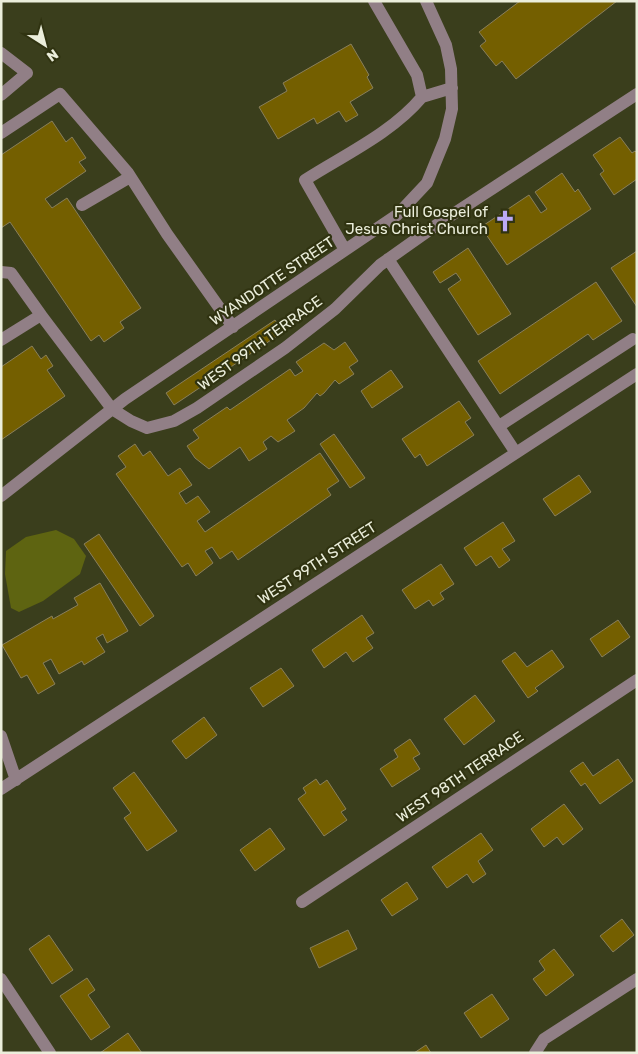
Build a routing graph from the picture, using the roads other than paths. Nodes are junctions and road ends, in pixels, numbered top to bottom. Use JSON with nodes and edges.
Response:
{"nodes":[{"id":1,"x":374,"y":1,"type":"edge"},
{"id":2,"x":426,"y":1,"type":"edge"},
{"id":3,"x":1,"y":53,"type":"edge"},
{"id":4,"x":452,"y":88,"type":"junction"},
{"id":5,"x":637,"y":94,"type":"edge"},
{"id":6,"x":1,"y":96,"type":"edge"},
{"id":7,"x":422,"y":97,"type":"junction"},
{"id":8,"x":1,"y":133,"type":"edge"},
{"id":9,"x":130,"y":176,"type":"junction"},
{"id":10,"x":82,"y":205,"type":"dead end"},
{"id":11,"x":344,"y":250,"type":"junction"},
{"id":12,"x":388,"y":259,"type":"junction"},
{"id":13,"x":1,"y":272,"type":"edge"},
{"id":14,"x":41,"y":315,"type":"junction"},
{"id":15,"x":233,"y":327,"type":"junction"},
{"id":16,"x":633,"y":339,"type":"dead end"},
{"id":17,"x":1,"y":340,"type":"edge"},
{"id":18,"x":637,"y":374,"type":"edge"},
{"id":19,"x":112,"y":409,"type":"junction"},
{"id":20,"x":499,"y":426,"type":"junction"},
{"id":21,"x":516,"y":453,"type":"junction"},
{"id":22,"x":1,"y":496,"type":"edge"},
{"id":23,"x":637,"y":680,"type":"edge"},
{"id":24,"x":1,"y":736,"type":"edge"},
{"id":25,"x":16,"y":780,"type":"junction"},
{"id":26,"x":1,"y":789,"type":"edge"},
{"id":27,"x":302,"y":902,"type":"dead end"},
{"id":28,"x":1,"y":979,"type":"edge"},
{"id":29,"x":637,"y":979,"type":"edge"},
{"id":30,"x":50,"y":1053,"type":"edge"},
{"id":31,"x":535,"y":1053,"type":"edge"}],
"edges":[{"from":1,"to":7,"type":"street"},
{"from":2,"to":4,"type":"street","name":"WYANDOTTE STREET"},
{"from":3,"to":6,"type":"street"},
{"from":4,"to":7,"type":"street"},
{"from":4,"to":11,"type":"street","name":"WYANDOTTE STREET"},
{"from":5,"to":12,"type":"street","name":"WEST 99TH TERRACE"},
{"from":7,"to":11,"type":"street"},
{"from":8,"to":9,"type":"street"},
{"from":9,"to":10,"type":"street"},
{"from":9,"to":15,"type":"street"},
{"from":11,"to":15,"type":"street","name":"WYANDOTTE STREET"},
{"from":12,"to":19,"type":"street","name":"WEST 99TH TERRACE"},
{"from":12,"to":20,"type":"street"},
{"from":13,"to":14,"type":"street"},
{"from":14,"to":17,"type":"street"},
{"from":14,"to":19,"type":"street"},
{"from":15,"to":19,"type":"street","name":"WYANDOTTE STREET"},
{"from":16,"to":20,"type":"street"},
{"from":18,"to":21,"type":"street","name":"WEST 99TH STREET"},
{"from":19,"to":22,"type":"street","name":"WYANDOTTE STREET"},
{"from":20,"to":21,"type":"street"},
{"from":21,"to":25,"type":"street","name":"WEST 99TH STREET"},
{"from":23,"to":27,"type":"street","name":"WEST 98TH TERRACE"},
{"from":24,"to":25,"type":"street"},
{"from":25,"to":26,"type":"street","name":"WEST 99TH STREET"},
{"from":28,"to":30,"type":"street"},
{"from":29,"to":31,"type":"street"}]}
